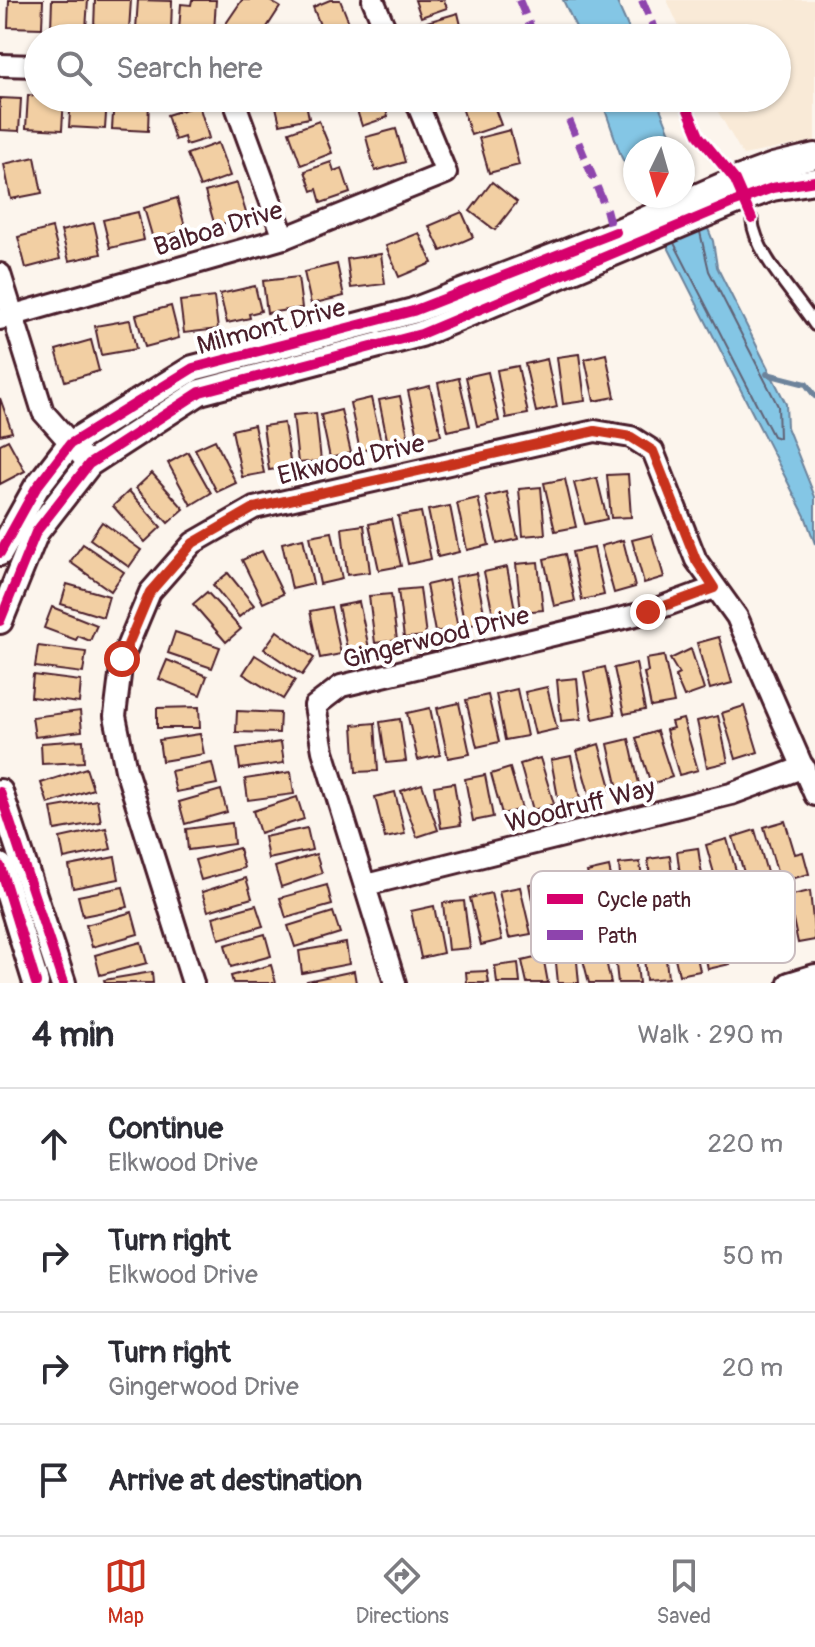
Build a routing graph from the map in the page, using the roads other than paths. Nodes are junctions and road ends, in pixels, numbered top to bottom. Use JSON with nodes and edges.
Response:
{"nodes":[{"id":1,"x":373,"y":0,"type":"edge"},
{"id":2,"x":383,"y":24,"type":"edge"},
{"id":3,"x":0,"y":65,"type":"edge"},
{"id":4,"x":24,"y":66,"type":"edge"},
{"id":5,"x":238,"y":112,"type":"edge"},
{"id":6,"x":421,"y":112,"type":"edge"},
{"id":7,"x":815,"y":156,"type":"edge"},
{"id":8,"x":815,"y":181,"type":"edge"},
{"id":9,"x":738,"y":202,"type":"junction"},
{"id":10,"x":284,"y":238,"type":"junction"},
{"id":11,"x":620,"y":241,"type":"junction"},
{"id":12,"x":0,"y":274,"type":"edge"},
{"id":13,"x":6,"y":317,"type":"edge"},
{"id":14,"x":815,"y":325,"type":"edge"},
{"id":15,"x":70,"y":444,"type":"junction"},
{"id":16,"x":89,"y":464,"type":"junction"},
{"id":17,"x":0,"y":553,"type":"edge"},
{"id":18,"x":714,"y":588,"type":"junction"},
{"id":19,"x":1,"y":616,"type":"edge"},
{"id":20,"x":804,"y":767,"type":"junction"},
{"id":21,"x":0,"y":792,"type":"edge"},
{"id":22,"x":815,"y":795,"type":"edge"},
{"id":23,"x":0,"y":866,"type":"edge"},
{"id":24,"x":366,"y":885,"type":"junction"},
{"id":25,"x":815,"y":975,"type":"edge"},
{"id":26,"x":36,"y":983,"type":"edge"},
{"id":27,"x":63,"y":983,"type":"edge"},
{"id":28,"x":193,"y":983,"type":"edge"},
{"id":29,"x":395,"y":983,"type":"edge"},
{"id":30,"x":789,"y":983,"type":"edge"}],
"edges":[{"from":1,"to":2,"type":"street"},
{"from":3,"to":4,"type":"street"},
{"from":5,"to":10,"type":"street"},
{"from":6,"to":10,"type":"street","name":"Balboa Drive"},
{"from":7,"to":9,"type":"street"},
{"from":8,"to":9,"type":"street"},
{"from":9,"to":11,"type":"street","name":"Milmont Drive"},
{"from":9,"to":14,"type":"lane"},
{"from":10,"to":13,"type":"street","name":"Balboa Drive"},
{"from":11,"to":15,"type":"street","name":"Milmont Drive"},
{"from":11,"to":16,"type":"street","name":"Milmont Drive"},
{"from":12,"to":13,"type":"street"},
{"from":13,"to":15,"type":"street"},
{"from":15,"to":16,"type":"street"},
{"from":15,"to":17,"type":"street","name":"Milmont Drive"},
{"from":16,"to":19,"type":"street","name":"Milmont Drive"},
{"from":18,"to":20,"type":"street","name":"Elkwood Drive"},
{"from":18,"to":24,"type":"street","name":"Gingerwood Drive"},
{"from":18,"to":28,"type":"street","name":"Elkwood Drive"},
{"from":20,"to":22,"type":"street","name":"Elkwood Drive"},
{"from":20,"to":24,"type":"street","name":"Woodruff Way"},
{"from":21,"to":27,"type":"street"},
{"from":23,"to":26,"type":"street"},
{"from":24,"to":29,"type":"street","name":"Gingerwood Drive"},
{"from":25,"to":30,"type":"street"}]}
